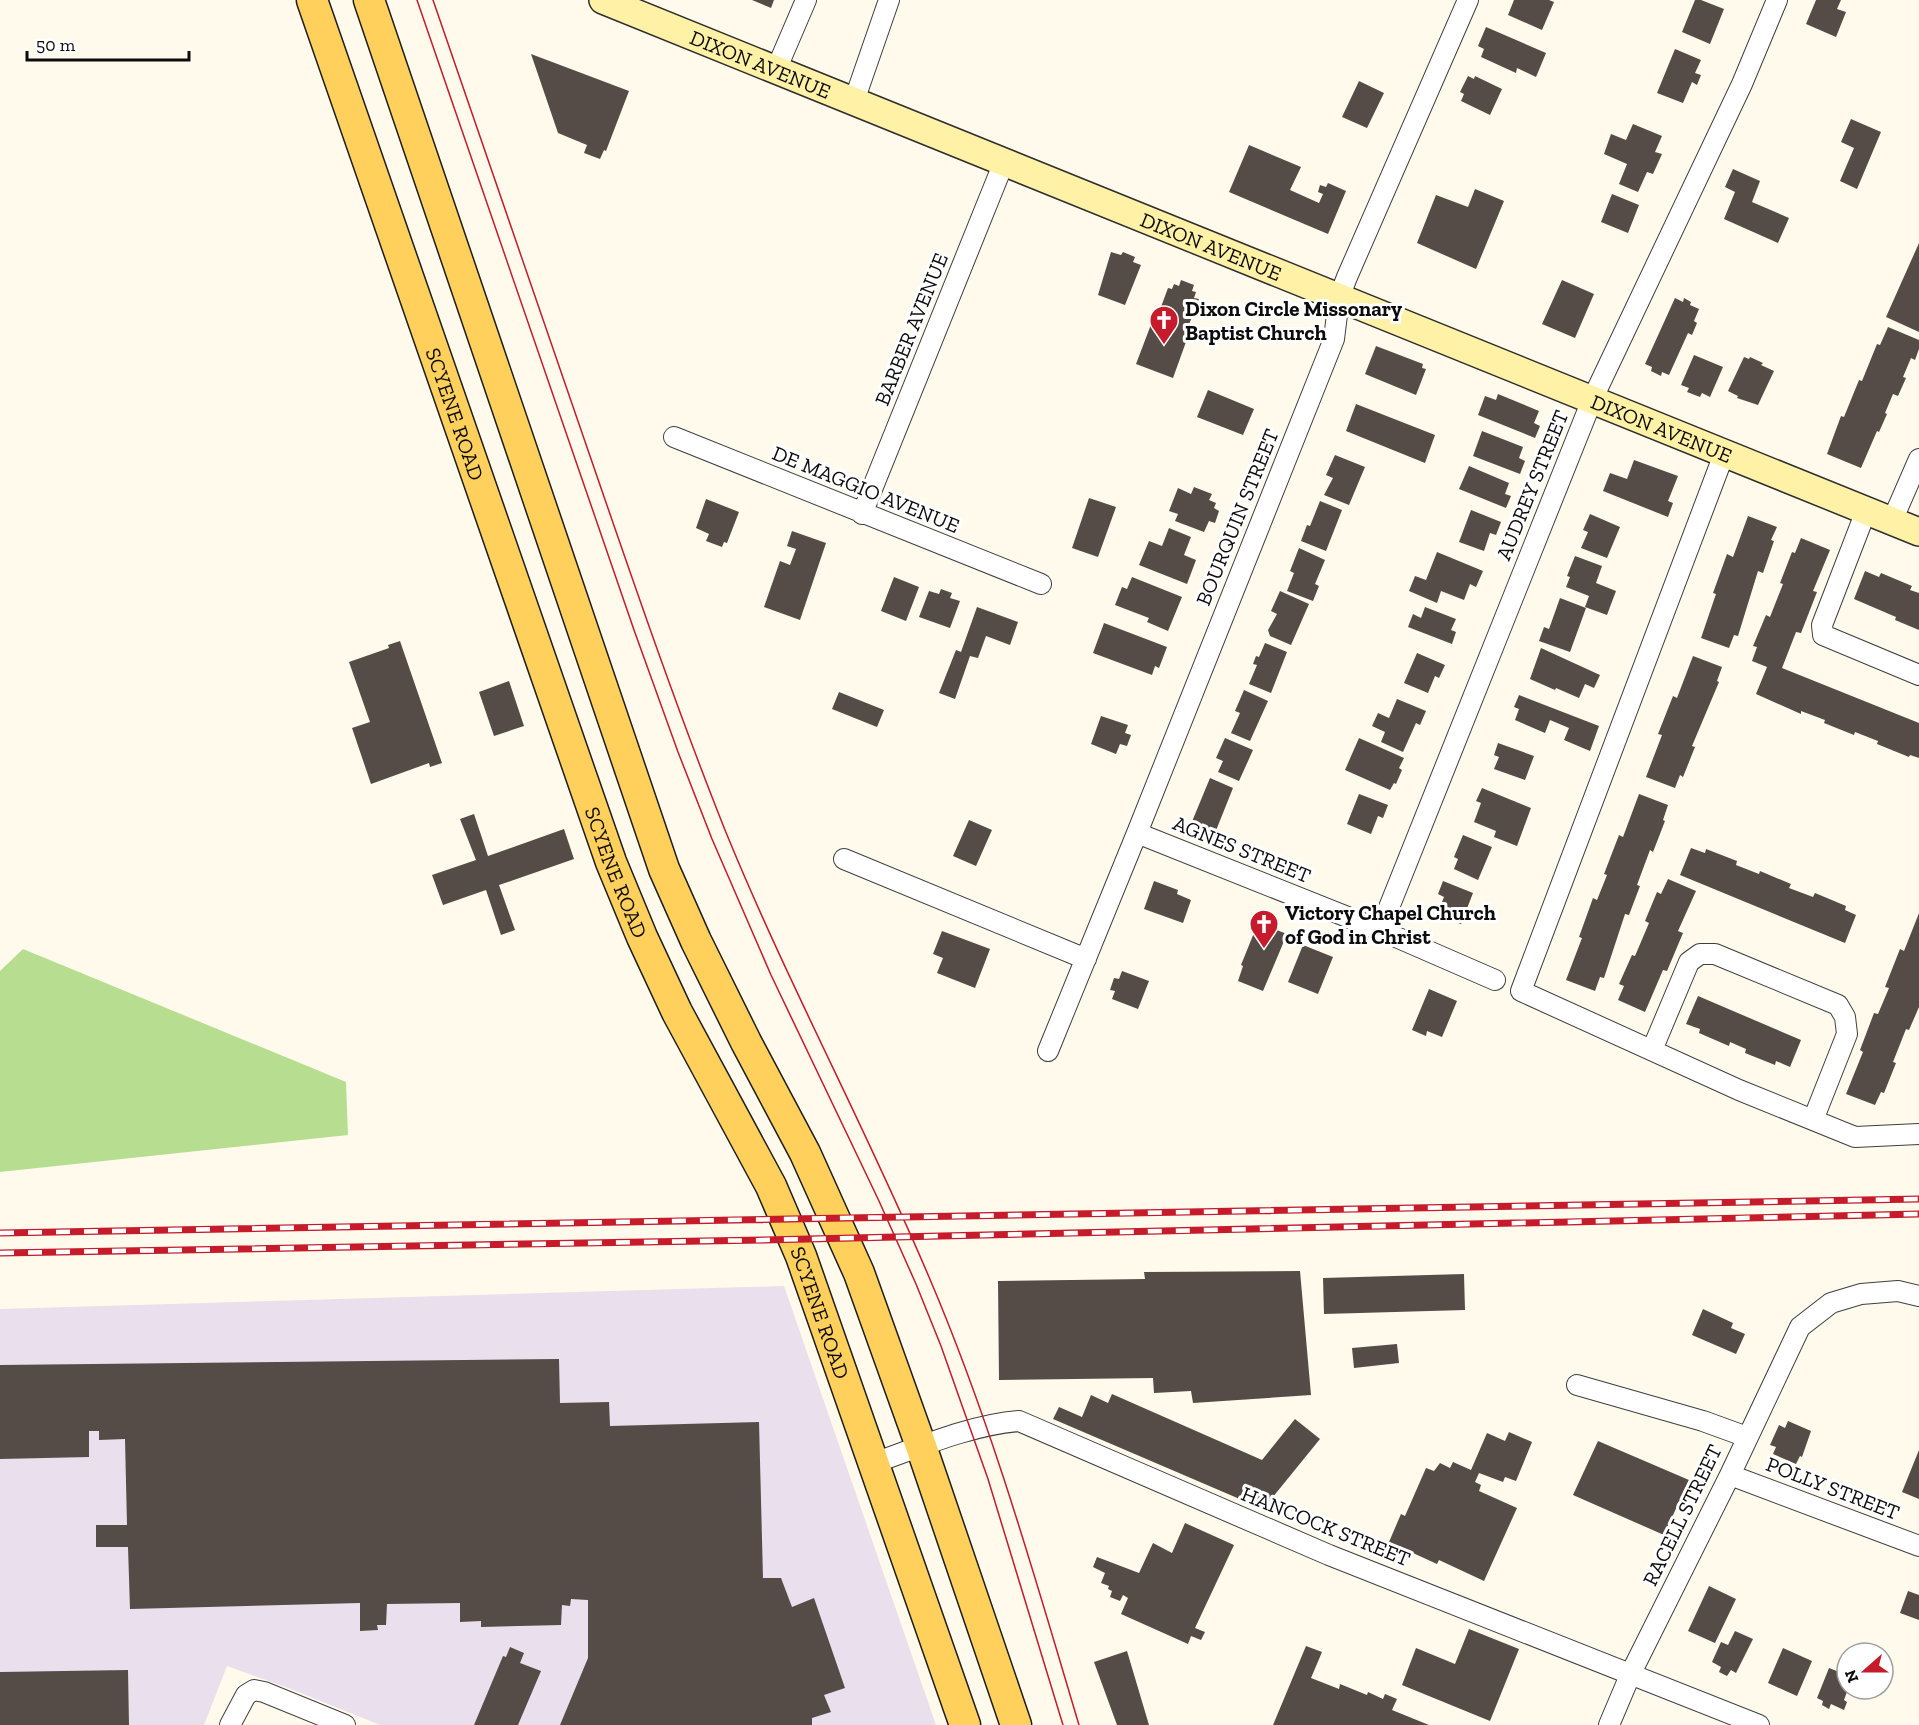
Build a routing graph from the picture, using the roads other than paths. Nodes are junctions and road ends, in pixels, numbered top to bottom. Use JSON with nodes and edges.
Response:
{"nodes":[{"id":1,"x":312,"y":0,"type":"edge"},
{"id":2,"x":603,"y":0,"type":"edge"},
{"id":3,"x":806,"y":0,"type":"edge"},
{"id":4,"x":890,"y":0,"type":"edge"},
{"id":5,"x":1468,"y":0,"type":"edge"},
{"id":6,"x":1777,"y":0,"type":"edge"},
{"id":7,"x":372,"y":3,"type":"edge"},
{"id":8,"x":776,"y":70,"type":"junction"},
{"id":9,"x":854,"y":101,"type":"junction"},
{"id":10,"x":1004,"y":162,"type":"junction"},
{"id":11,"x":1339,"y":298,"type":"junction"},
{"id":12,"x":1592,"y":400,"type":"junction"},
{"id":13,"x":674,"y":437,"type":"dead end"},
{"id":14,"x":1724,"y":454,"type":"junction"},
{"id":15,"x":1919,"y":459,"type":"edge"},
{"id":16,"x":1866,"y":511,"type":"junction"},
{"id":17,"x":862,"y":514,"type":"junction"},
{"id":18,"x":1892,"y":521,"type":"junction"},
{"id":19,"x":1919,"y":532,"type":"edge"},
{"id":20,"x":1041,"y":584,"type":"dead end"},
{"id":21,"x":1919,"y":675,"type":"edge"},
{"id":22,"x":622,"y":746,"type":"junction"},
{"id":23,"x":577,"y":763,"type":"junction"},
{"id":24,"x":1137,"y":833,"type":"junction"},
{"id":25,"x":844,"y":859,"type":"dead end"},
{"id":26,"x":1380,"y":930,"type":"junction"},
{"id":27,"x":1086,"y":959,"type":"junction"},
{"id":28,"x":1495,"y":980,"type":"dead end"},
{"id":29,"x":1652,"y":1050,"type":"junction"},
{"id":30,"x":1048,"y":1051,"type":"dead end"},
{"id":31,"x":1813,"y":1120,"type":"junction"},
{"id":32,"x":1919,"y":1134,"type":"edge"},
{"id":33,"x":1919,"y":1296,"type":"edge"},
{"id":34,"x":1577,"y":1385,"type":"dead end"},
{"id":35,"x":1747,"y":1437,"type":"junction"},
{"id":36,"x":921,"y":1446,"type":"junction"},
{"id":37,"x":874,"y":1463,"type":"junction"},
{"id":38,"x":1730,"y":1475,"type":"junction"},
{"id":39,"x":1919,"y":1546,"type":"edge"},
{"id":40,"x":1630,"y":1673,"type":"junction"},
{"id":41,"x":230,"y":1725,"type":"edge"},
{"id":42,"x":345,"y":1725,"type":"edge"},
{"id":43,"x":965,"y":1725,"type":"edge"},
{"id":44,"x":1016,"y":1725,"type":"edge"},
{"id":45,"x":1609,"y":1725,"type":"edge"},
{"id":46,"x":1759,"y":1725,"type":"edge"}],
"edges":[{"from":1,"to":23,"type":"main road","name":"SCYENE ROAD"},
{"from":2,"to":8,"type":"street","name":"DIXON AVENUE"},
{"from":3,"to":8,"type":"street"},
{"from":4,"to":9,"type":"street"},
{"from":5,"to":11,"type":"street","name":"BOURQUIN STREET"},
{"from":6,"to":12,"type":"street","name":"AUDREY STREET"},
{"from":7,"to":22,"type":"main road"},
{"from":8,"to":9,"type":"street","name":"DIXON AVENUE"},
{"from":9,"to":10,"type":"street","name":"DIXON AVENUE"},
{"from":10,"to":11,"type":"street","name":"DIXON AVENUE"},
{"from":10,"to":17,"type":"street","name":"BARBER AVENUE"},
{"from":11,"to":12,"type":"street","name":"DIXON AVENUE"},
{"from":11,"to":24,"type":"street","name":"BOURQUIN STREET"},
{"from":12,"to":14,"type":"street","name":"DIXON AVENUE"},
{"from":12,"to":26,"type":"street","name":"AUDREY STREET"},
{"from":13,"to":17,"type":"street","name":"DE MAGGIO AVENUE"},
{"from":14,"to":16,"type":"street","name":"DIXON AVENUE"},
{"from":14,"to":29,"type":"street"},
{"from":15,"to":18,"type":"street"},
{"from":16,"to":18,"type":"street","name":"DIXON AVENUE"},
{"from":16,"to":21,"type":"street"},
{"from":17,"to":20,"type":"street","name":"DE MAGGIO AVENUE"},
{"from":18,"to":19,"type":"street","name":"DIXON AVENUE"},
{"from":22,"to":23,"type":"main road"},
{"from":22,"to":36,"type":"main road"},
{"from":23,"to":37,"type":"main road","name":"SCYENE ROAD"},
{"from":24,"to":26,"type":"street","name":"AGNES STREET"},
{"from":24,"to":27,"type":"street","name":"BOURQUIN STREET"},
{"from":25,"to":27,"type":"street"},
{"from":26,"to":28,"type":"street","name":"AGNES STREET"},
{"from":27,"to":30,"type":"street","name":"BOURQUIN STREET"},
{"from":29,"to":31,"type":"street"},
{"from":29,"to":31,"type":"street"},
{"from":31,"to":32,"type":"street"},
{"from":33,"to":35,"type":"street","name":"RACELL STREET"},
{"from":34,"to":35,"type":"street","name":"POLLY STREET"},
{"from":35,"to":38,"type":"street","name":"RACELL STREET"},
{"from":36,"to":37,"type":"street","name":"HANCOCK STREET"},
{"from":36,"to":40,"type":"street","name":"HANCOCK STREET"},
{"from":36,"to":44,"type":"main road"},
{"from":37,"to":43,"type":"main road","name":"SCYENE ROAD"},
{"from":38,"to":39,"type":"street","name":"POLLY STREET"},
{"from":38,"to":40,"type":"street","name":"RACELL STREET"},
{"from":40,"to":45,"type":"street","name":"RACELL STREET"},
{"from":40,"to":46,"type":"street","name":"HANCOCK STREET"},
{"from":41,"to":42,"type":"street"}]}
